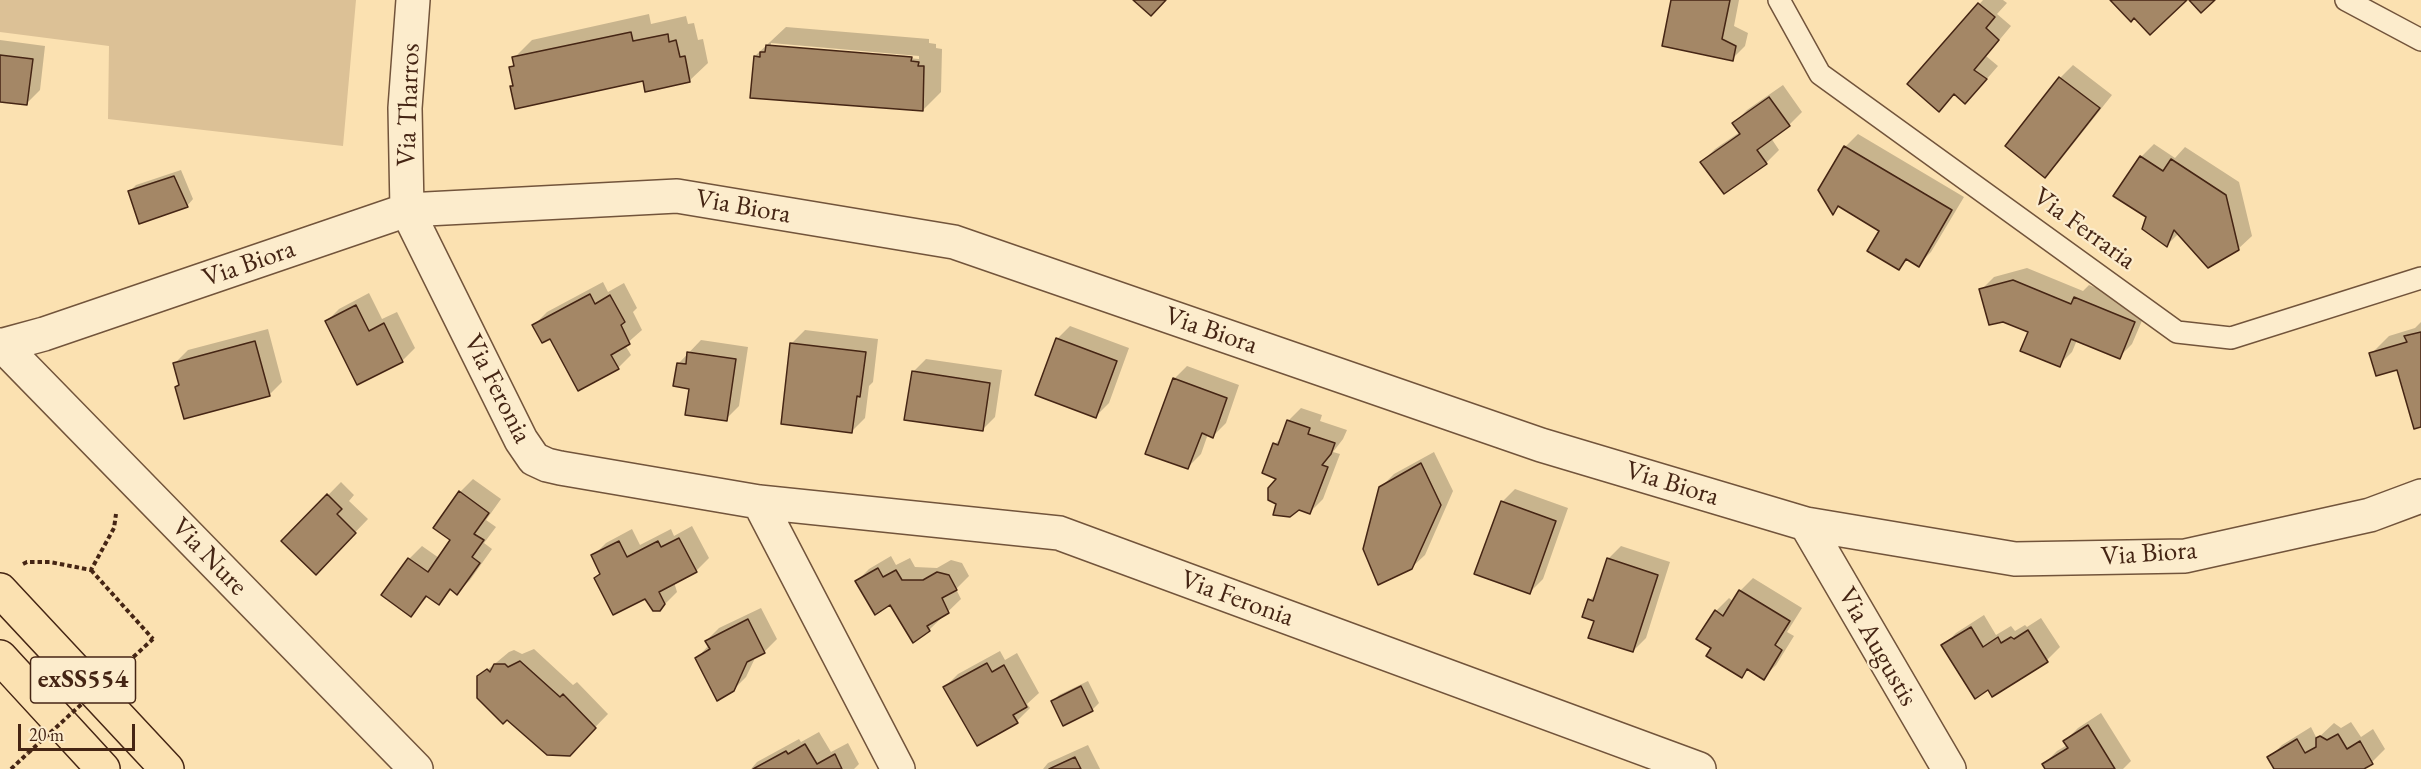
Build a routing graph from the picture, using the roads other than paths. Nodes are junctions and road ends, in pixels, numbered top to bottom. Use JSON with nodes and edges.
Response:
{"nodes":[{"id":1,"x":413,"y":0,"type":"edge"},
{"id":2,"x":1779,"y":0,"type":"edge"},
{"id":3,"x":2346,"y":0,"type":"edge"},
{"id":4,"x":2421,"y":40,"type":"edge"},
{"id":5,"x":407,"y":210,"type":"junction"},
{"id":6,"x":2421,"y":278,"type":"edge"},
{"id":7,"x":1,"y":345,"type":"edge"},
{"id":8,"x":2421,"y":496,"type":"edge"},
{"id":9,"x":759,"y":502,"type":"junction"},
{"id":10,"x":1806,"y":524,"type":"junction"},
{"id":11,"x":10,"y":578,"type":"edge"},
{"id":12,"x":0,"y":657,"type":"edge"},
{"id":13,"x":103,"y":769,"type":"edge"},
{"id":14,"x":167,"y":769,"type":"edge"},
{"id":15,"x":416,"y":769,"type":"edge"},
{"id":16,"x":898,"y":769,"type":"edge"},
{"id":17,"x":1699,"y":769,"type":"edge"},
{"id":18,"x":1949,"y":769,"type":"edge"}],
"edges":[{"from":1,"to":5,"type":"street","name":"Via Tharros"},
{"from":2,"to":6,"type":"lane","name":"Via Ferraria"},
{"from":3,"to":4,"type":"lane"},
{"from":5,"to":7,"type":"street","name":"Via Biora"},
{"from":5,"to":9,"type":"street","name":"Via Feronia"},
{"from":5,"to":10,"type":"street","name":"Via Biora"},
{"from":7,"to":15,"type":"street","name":"Via Nure"},
{"from":8,"to":10,"type":"street","name":"Via Biora"},
{"from":9,"to":16,"type":"street"},
{"from":9,"to":17,"type":"street","name":"Via Feronia"},
{"from":10,"to":18,"type":"street","name":"Via Augustis"},
{"from":11,"to":14,"type":"main road","number":"exSS554"},
{"from":12,"to":13,"type":"main road","number":"exSS554"}]}
